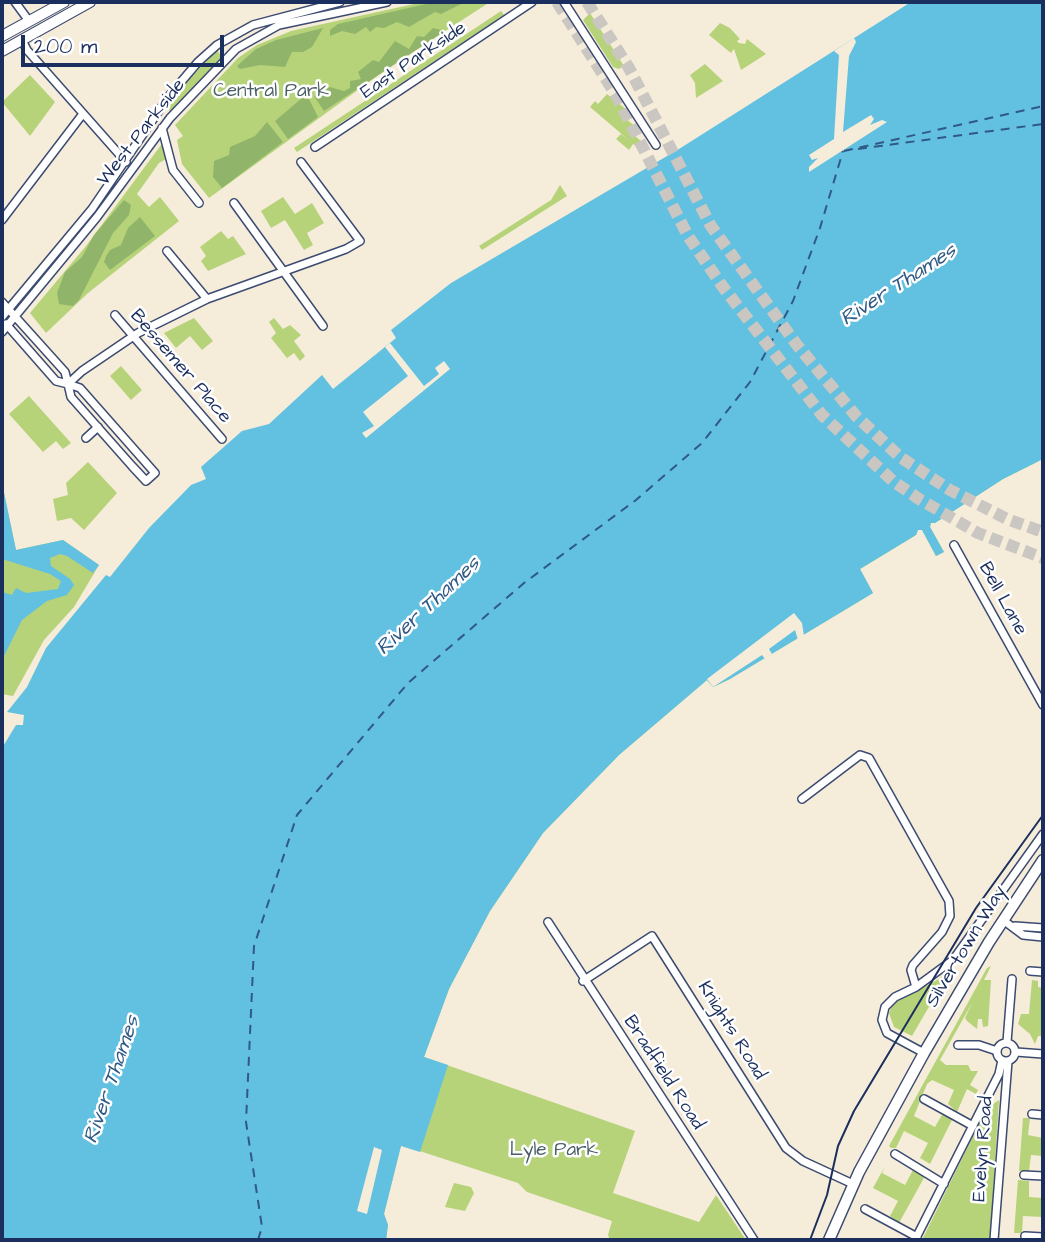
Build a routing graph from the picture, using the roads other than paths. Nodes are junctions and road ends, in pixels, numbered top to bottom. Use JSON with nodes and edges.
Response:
{"nodes":[{"id":1,"x":15,"y":2,"type":"edge"},
{"id":2,"x":64,"y":2,"type":"edge"},
{"id":3,"x":90,"y":2,"type":"edge"},
{"id":4,"x":340,"y":2,"type":"edge"},
{"id":5,"x":387,"y":2,"type":"edge"},
{"id":6,"x":532,"y":2,"type":"edge"},
{"id":7,"x":564,"y":2,"type":"edge"},
{"id":8,"x":29,"y":21,"type":"junction"},
{"id":9,"x":2,"y":36,"type":"edge"},
{"id":10,"x":22,"y":40,"type":"junction"},
{"id":11,"x":2,"y":51,"type":"edge"},
{"id":12,"x":82,"y":115,"type":"junction"},
{"id":13,"x":146,"y":132,"type":"junction"},
{"id":14,"x":164,"y":132,"type":"junction"},
{"id":15,"x":656,"y":145,"type":"dead end"},
{"id":16,"x":315,"y":147,"type":"dead end"},
{"id":17,"x":125,"y":162,"type":"junction"},
{"id":18,"x":301,"y":162,"type":"dead end"},
{"id":19,"x":199,"y":203,"type":"dead end"},
{"id":20,"x":234,"y":203,"type":"dead end"},
{"id":21,"x":2,"y":220,"type":"edge"},
{"id":22,"x":167,"y":251,"type":"dead end"},
{"id":23,"x":286,"y":272,"type":"junction"},
{"id":24,"x":207,"y":299,"type":"junction"},
{"id":25,"x":2,"y":302,"type":"edge"},
{"id":26,"x":8,"y":309,"type":"junction"},
{"id":27,"x":115,"y":315,"type":"dead end"},
{"id":28,"x":15,"y":317,"type":"junction"},
{"id":29,"x":2,"y":318,"type":"edge"},
{"id":30,"x":323,"y":326,"type":"dead end"},
{"id":31,"x":5,"y":329,"type":"edge"},
{"id":32,"x":133,"y":335,"type":"junction"},
{"id":33,"x":68,"y":384,"type":"junction"},
{"id":34,"x":98,"y":427,"type":"junction"},
{"id":35,"x":86,"y":438,"type":"dead end"},
{"id":36,"x":222,"y":439,"type":"dead end"},
{"id":37,"x":954,"y":545,"type":"dead end"},
{"id":38,"x":1043,"y":705,"type":"edge"},
{"id":39,"x":802,"y":799,"type":"dead end"},
{"id":40,"x":1043,"y":834,"type":"edge"},
{"id":41,"x":1041,"y":864,"type":"edge"},
{"id":42,"x":1003,"y":920,"type":"junction"},
{"id":43,"x":548,"y":922,"type":"dead end"},
{"id":44,"x":1015,"y":926,"type":"junction"},
{"id":45,"x":1043,"y":928,"type":"edge"},
{"id":46,"x":1043,"y":937,"type":"edge"},
{"id":47,"x":1030,"y":971,"type":"dead end"},
{"id":48,"x":1043,"y":972,"type":"edge"},
{"id":49,"x":1012,"y":979,"type":"dead end"},
{"id":50,"x":583,"y":981,"type":"junction"},
{"id":51,"x":916,"y":987,"type":"junction"},
{"id":52,"x":1007,"y":1042,"type":"junction"},
{"id":53,"x":958,"y":1045,"type":"dead end"},
{"id":54,"x":997,"y":1051,"type":"junction"},
{"id":55,"x":1016,"y":1052,"type":"junction"},
{"id":56,"x":924,"y":1053,"type":"junction"},
{"id":57,"x":1043,"y":1054,"type":"edge"},
{"id":58,"x":1005,"y":1060,"type":"junction"},
{"id":59,"x":1004,"y":1091,"type":"junction"},
{"id":60,"x":924,"y":1099,"type":"dead end"},
{"id":61,"x":985,"y":1103,"type":"junction"},
{"id":62,"x":1032,"y":1114,"type":"dead end"},
{"id":63,"x":1043,"y":1115,"type":"edge"},
{"id":64,"x":973,"y":1126,"type":"junction"},
{"id":65,"x":895,"y":1154,"type":"dead end"},
{"id":66,"x":1024,"y":1175,"type":"dead end"},
{"id":67,"x":1043,"y":1176,"type":"edge"},
{"id":68,"x":853,"y":1184,"type":"junction"},
{"id":69,"x":944,"y":1184,"type":"junction"},
{"id":70,"x":865,"y":1209,"type":"dead end"},
{"id":71,"x":1025,"y":1236,"type":"dead end"},
{"id":72,"x":1043,"y":1237,"type":"edge"},
{"id":73,"x":832,"y":1239,"type":"edge"},
{"id":74,"x":916,"y":1239,"type":"edge"},
{"id":75,"x":754,"y":1240,"type":"edge"},
{"id":76,"x":994,"y":1240,"type":"edge"}],
"edges":[{"from":1,"to":8,"type":"street"},
{"from":2,"to":8,"type":"street"},
{"from":3,"to":10,"type":"street"},
{"from":4,"to":13,"type":"street","name":"West Parkside"},
{"from":5,"to":14,"type":"street","name":"West Parkside"},
{"from":6,"to":16,"type":"street","name":"East Parkside"},
{"from":7,"to":15,"type":"street"},
{"from":8,"to":9,"type":"street"},
{"from":10,"to":11,"type":"street"},
{"from":10,"to":12,"type":"street"},
{"from":12,"to":17,"type":"street"},
{"from":12,"to":21,"type":"street"},
{"from":13,"to":14,"type":"street"},
{"from":13,"to":17,"type":"street","name":"West Parkside"},
{"from":14,"to":19,"type":"street"},
{"from":14,"to":28,"type":"street","name":"West Parkside"},
{"from":17,"to":26,"type":"street","name":"West Parkside"},
{"from":18,"to":23,"type":"street"},
{"from":20,"to":23,"type":"street"},
{"from":22,"to":24,"type":"street"},
{"from":23,"to":24,"type":"street"},
{"from":23,"to":30,"type":"street"},
{"from":24,"to":32,"type":"street"},
{"from":25,"to":26,"type":"street"},
{"from":26,"to":28,"type":"street"},
{"from":26,"to":29,"type":"street","name":"West Parkside"},
{"from":27,"to":32,"type":"street","name":"Bessemer Place"},
{"from":28,"to":31,"type":"street","name":"West Parkside"},
{"from":28,"to":33,"type":"street"},
{"from":29,"to":31,"type":"street"},
{"from":31,"to":33,"type":"street"},
{"from":32,"to":33,"type":"street"},
{"from":32,"to":36,"type":"street","name":"Bessemer Place"},
{"from":33,"to":34,"type":"street"},
{"from":33,"to":34,"type":"street"},
{"from":34,"to":35,"type":"street"},
{"from":37,"to":38,"type":"street","name":"Bell Lane"},
{"from":39,"to":51,"type":"street"},
{"from":40,"to":51,"type":"street"},
{"from":41,"to":42,"type":"main road","name":"Silvertown Way"},
{"from":42,"to":44,"type":"street"},
{"from":42,"to":56,"type":"main road","name":"Silvertown Way"},
{"from":43,"to":50,"type":"street","name":"Bradfield Road"},
{"from":44,"to":45,"type":"street"},
{"from":44,"to":46,"type":"street"},
{"from":47,"to":48,"type":"street"},
{"from":49,"to":52,"type":"street"},
{"from":50,"to":68,"type":"street","name":"Knights Road"},
{"from":50,"to":75,"type":"street","name":"Bradfield Road"},
{"from":51,"to":56,"type":"street"},
{"from":52,"to":54,"type":"street"},
{"from":52,"to":55,"type":"street"},
{"from":53,"to":54,"type":"street"},
{"from":54,"to":58,"type":"street"},
{"from":55,"to":57,"type":"street"},
{"from":55,"to":58,"type":"street"},
{"from":56,"to":68,"type":"main road","name":"Silvertown Way"},
{"from":58,"to":59,"type":"street","name":"Evelyn Road"},
{"from":58,"to":61,"type":"street"},
{"from":59,"to":61,"type":"street"},
{"from":59,"to":76,"type":"street","name":"Evelyn Road"},
{"from":60,"to":64,"type":"street"},
{"from":61,"to":64,"type":"street"},
{"from":62,"to":63,"type":"street"},
{"from":64,"to":69,"type":"street"},
{"from":65,"to":69,"type":"street"},
{"from":66,"to":67,"type":"street"},
{"from":68,"to":73,"type":"main road","name":"Silvertown Way"},
{"from":69,"to":74,"type":"street"},
{"from":70,"to":74,"type":"street"},
{"from":71,"to":72,"type":"street"}]}
